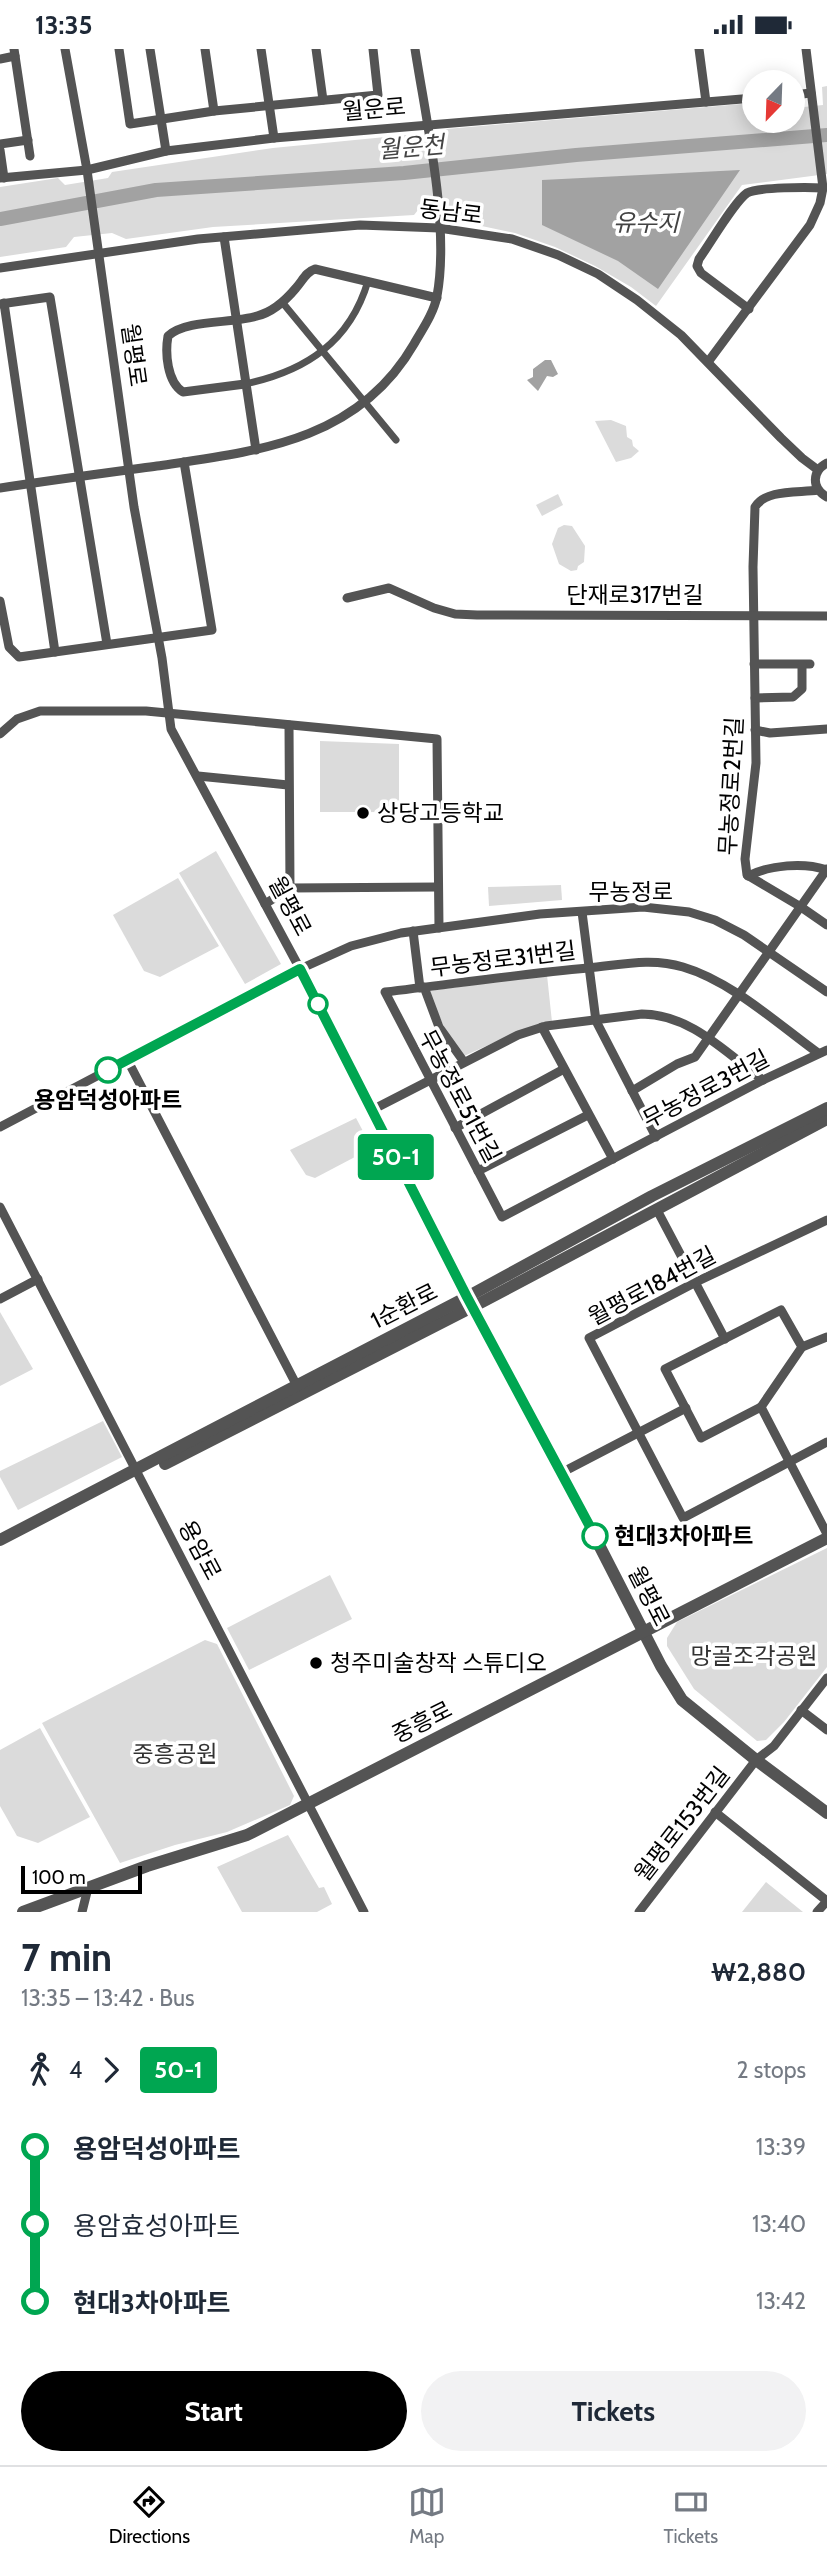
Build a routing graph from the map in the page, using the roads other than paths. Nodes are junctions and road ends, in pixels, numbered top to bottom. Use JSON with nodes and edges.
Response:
{"nodes":[{"id":1,"x":65,"y":49,"type":"edge"},
{"id":2,"x":119,"y":49,"type":"edge"},
{"id":3,"x":150,"y":49,"type":"edge"},
{"id":4,"x":205,"y":49,"type":"edge"},
{"id":5,"x":261,"y":49,"type":"edge"},
{"id":6,"x":316,"y":49,"type":"edge"},
{"id":7,"x":373,"y":49,"type":"edge"},
{"id":8,"x":415,"y":49,"type":"edge"},
{"id":9,"x":699,"y":49,"type":"edge"},
{"id":10,"x":806,"y":49,"type":"edge"},
{"id":11,"x":15,"y":53,"type":"edge"},
{"id":12,"x":0,"y":59,"type":"edge"},
{"id":13,"x":811,"y":93,"type":"junction"},
{"id":14,"x":805,"y":94,"type":"edge"},
{"id":15,"x":742,"y":99,"type":"edge"},
{"id":16,"x":323,"y":100,"type":"junction"},
{"id":17,"x":706,"y":102,"type":"junction"},
{"id":18,"x":270,"y":105,"type":"junction"},
{"id":19,"x":214,"y":111,"type":"junction"},
{"id":20,"x":161,"y":119,"type":"junction"},
{"id":21,"x":427,"y":124,"type":"junction"},
{"id":22,"x":274,"y":138,"type":"junction"},
{"id":23,"x":28,"y":140,"type":"junction"},
{"id":24,"x":0,"y":145,"type":"edge"},
{"id":25,"x":0,"y":150,"type":"edge"},
{"id":26,"x":166,"y":151,"type":"junction"},
{"id":27,"x":30,"y":156,"type":"dead end"},
{"id":28,"x":87,"y":170,"type":"junction"},
{"id":29,"x":2,"y":178,"type":"edge"},
{"id":30,"x":823,"y":188,"type":"junction"},
{"id":31,"x":439,"y":228,"type":"junction"},
{"id":32,"x":224,"y":237,"type":"junction"},
{"id":33,"x":98,"y":255,"type":"junction"},
{"id":34,"x":0,"y":268,"type":"edge"},
{"id":35,"x":368,"y":281,"type":"junction"},
{"id":36,"x":437,"y":298,"type":"junction"},
{"id":37,"x":282,"y":302,"type":"junction"},
{"id":38,"x":2,"y":304,"type":"edge"},
{"id":39,"x":749,"y":309,"type":"junction"},
{"id":40,"x":236,"y":321,"type":"junction"},
{"id":41,"x":323,"y":350,"type":"junction"},
{"id":42,"x":708,"y":362,"type":"junction"},
{"id":43,"x":245,"y":384,"type":"junction"},
{"id":44,"x":364,"y":403,"type":"junction"},
{"id":45,"x":396,"y":440,"type":"dead end"},
{"id":46,"x":256,"y":450,"type":"junction"},
{"id":47,"x":184,"y":462,"type":"junction"},
{"id":48,"x":827,"y":463,"type":"edge"},
{"id":49,"x":129,"y":470,"type":"junction"},
{"id":50,"x":818,"y":470,"type":"junction"},
{"id":51,"x":79,"y":477,"type":"junction"},
{"id":52,"x":30,"y":483,"type":"junction"},
{"id":53,"x":0,"y":488,"type":"edge"},
{"id":54,"x":818,"y":490,"type":"junction"},
{"id":55,"x":827,"y":497,"type":"edge"},
{"id":56,"x":346,"y":598,"type":"dead end"},
{"id":57,"x":0,"y":601,"type":"edge"},
{"id":58,"x":754,"y":614,"type":"junction"},
{"id":59,"x":827,"y":616,"type":"edge"},
{"id":60,"x":158,"y":637,"type":"junction"},
{"id":61,"x":107,"y":644,"type":"junction"},
{"id":62,"x":55,"y":652,"type":"junction"},
{"id":63,"x":754,"y":664,"type":"junction"},
{"id":64,"x":755,"y":698,"type":"junction"},
{"id":65,"x":169,"y":714,"type":"junction"},
{"id":66,"x":289,"y":725,"type":"junction"},
{"id":67,"x":827,"y":729,"type":"edge"},
{"id":68,"x":755,"y":730,"type":"junction"},
{"id":69,"x":0,"y":734,"type":"edge"},
{"id":70,"x":198,"y":776,"type":"junction"},
{"id":71,"x":288,"y":785,"type":"junction"},
{"id":72,"x":827,"y":870,"type":"edge"},
{"id":73,"x":748,"y":876,"type":"junction"},
{"id":74,"x":438,"y":887,"type":"junction"},
{"id":75,"x":290,"y":888,"type":"junction"},
{"id":76,"x":265,"y":904,"type":"junction"},
{"id":77,"x":801,"y":907,"type":"junction"},
{"id":78,"x":582,"y":912,"type":"junction"},
{"id":79,"x":827,"y":925,"type":"edge"},
{"id":80,"x":439,"y":928,"type":"junction"},
{"id":81,"x":413,"y":931,"type":"junction"},
{"id":82,"x":769,"y":953,"type":"junction"},
{"id":83,"x":590,"y":968,"type":"junction"},
{"id":84,"x":300,"y":969,"type":"junction"},
{"id":85,"x":422,"y":988,"type":"junction"},
{"id":86,"x":386,"y":992,"type":"joint"},
{"id":87,"x":827,"y":992,"type":"edge"},
{"id":88,"x":739,"y":996,"type":"junction"},
{"id":89,"x":596,"y":1021,"type":"junction"},
{"id":90,"x":542,"y":1027,"type":"junction"},
{"id":91,"x":708,"y":1039,"type":"junction"},
{"id":92,"x":823,"y":1051,"type":"edge"},
{"id":93,"x":128,"y":1061,"type":"junction"},
{"id":94,"x":464,"y":1062,"type":"junction"},
{"id":95,"x":564,"y":1069,"type":"junction"},
{"id":96,"x":429,"y":1080,"type":"junction"},
{"id":97,"x":763,"y":1080,"type":"junction"},
{"id":98,"x":632,"y":1091,"type":"junction"},
{"id":99,"x":827,"y":1108,"type":"edge"},
{"id":100,"x":372,"y":1111,"type":"junction"},
{"id":101,"x":588,"y":1115,"type":"junction"},
{"id":102,"x":827,"y":1119,"type":"edge"},
{"id":103,"x":0,"y":1127,"type":"edge"},
{"id":104,"x":455,"y":1128,"type":"junction"},
{"id":105,"x":656,"y":1137,"type":"junction"},
{"id":106,"x":613,"y":1159,"type":"junction"},
{"id":107,"x":478,"y":1171,"type":"junction"},
{"id":108,"x":0,"y":1207,"type":"edge"},
{"id":109,"x":657,"y":1210,"type":"junction"},
{"id":110,"x":502,"y":1217,"type":"joint"},
{"id":111,"x":827,"y":1220,"type":"edge"},
{"id":112,"x":38,"y":1279,"type":"junction"},
{"id":113,"x":696,"y":1282,"type":"junction"},
{"id":114,"x":0,"y":1299,"type":"edge"},
{"id":115,"x":470,"y":1302,"type":"junction"},
{"id":116,"x":827,"y":1337,"type":"edge"},
{"id":117,"x":724,"y":1339,"type":"junction"},
{"id":118,"x":802,"y":1347,"type":"junction"},
{"id":119,"x":297,"y":1386,"type":"junction"},
{"id":120,"x":761,"y":1407,"type":"junction"},
{"id":121,"x":686,"y":1408,"type":"junction"},
{"id":122,"x":639,"y":1433,"type":"junction"},
{"id":123,"x":827,"y":1442,"type":"edge"},
{"id":124,"x":789,"y":1463,"type":"junction"},
{"id":125,"x":138,"y":1473,"type":"junction"},
{"id":126,"x":561,"y":1473,"type":"junction"},
{"id":127,"x":827,"y":1536,"type":"edge"},
{"id":128,"x":0,"y":1540,"type":"edge"},
{"id":129,"x":0,"y":1549,"type":"edge"},
{"id":130,"x":644,"y":1631,"type":"junction"},
{"id":131,"x":827,"y":1678,"type":"edge"},
{"id":132,"x":801,"y":1710,"type":"junction"},
{"id":133,"x":827,"y":1730,"type":"edge"},
{"id":134,"x":756,"y":1760,"type":"junction"},
{"id":135,"x":309,"y":1805,"type":"junction"},
{"id":136,"x":715,"y":1812,"type":"junction"},
{"id":137,"x":827,"y":1813,"type":"edge"},
{"id":138,"x":88,"y":1888,"type":"junction"},
{"id":139,"x":827,"y":1901,"type":"edge"},
{"id":140,"x":23,"y":1912,"type":"edge"},
{"id":141,"x":82,"y":1912,"type":"edge"},
{"id":142,"x":364,"y":1912,"type":"edge"},
{"id":143,"x":639,"y":1912,"type":"edge"},
{"id":144,"x":817,"y":1912,"type":"edge"}],
"edges":[{"from":1,"to":28,"type":"street","name":"월평로"},
{"from":2,"to":20,"type":"street"},
{"from":3,"to":20,"type":"street"},
{"from":4,"to":19,"type":"street"},
{"from":5,"to":18,"type":"street"},
{"from":6,"to":16,"type":"street"},
{"from":7,"to":16,"type":"street"},
{"from":8,"to":21,"type":"street"},
{"from":9,"to":17,"type":"street"},
{"from":10,"to":13,"type":"street"},
{"from":11,"to":12,"type":"street"},
{"from":11,"to":23,"type":"street"},
{"from":13,"to":14,"type":"street"},
{"from":13,"to":30,"type":"street"},
{"from":15,"to":17,"type":"street","name":"월운로"},
{"from":16,"to":18,"type":"street"},
{"from":17,"to":21,"type":"street","name":"월운로"},
{"from":18,"to":19,"type":"street"},
{"from":18,"to":22,"type":"street"},
{"from":19,"to":20,"type":"street"},
{"from":20,"to":26,"type":"street"},
{"from":21,"to":22,"type":"street","name":"월운로"},
{"from":21,"to":31,"type":"street"},
{"from":22,"to":26,"type":"street","name":"월운로"},
{"from":23,"to":24,"type":"street"},
{"from":23,"to":27,"type":"street"},
{"from":25,"to":29,"type":"street"},
{"from":26,"to":28,"type":"street","name":"월운로"},
{"from":28,"to":29,"type":"street","name":"월운로"},
{"from":28,"to":33,"type":"street","name":"월평로"},
{"from":30,"to":39,"type":"street"},
{"from":30,"to":39,"type":"street"},
{"from":31,"to":32,"type":"street","name":"동남로"},
{"from":31,"to":36,"type":"street"},
{"from":31,"to":42,"type":"street","name":"동남로"},
{"from":32,"to":33,"type":"street","name":"동남로"},
{"from":32,"to":40,"type":"street"},
{"from":33,"to":34,"type":"street","name":"동남로"},
{"from":33,"to":49,"type":"street","name":"월평로"},
{"from":35,"to":36,"type":"street"},
{"from":35,"to":37,"type":"street"},
{"from":35,"to":41,"type":"street"},
{"from":36,"to":44,"type":"street"},
{"from":37,"to":40,"type":"street"},
{"from":37,"to":41,"type":"street"},
{"from":38,"to":51,"type":"street"},
{"from":38,"to":52,"type":"street"},
{"from":39,"to":42,"type":"street"},
{"from":40,"to":43,"type":"street"},
{"from":40,"to":43,"type":"street"},
{"from":41,"to":43,"type":"street"},
{"from":41,"to":44,"type":"street"},
{"from":42,"to":50,"type":"street","name":"동남로"},
{"from":43,"to":46,"type":"street"},
{"from":44,"to":45,"type":"street"},
{"from":44,"to":46,"type":"street"},
{"from":46,"to":47,"type":"street"},
{"from":47,"to":49,"type":"street"},
{"from":47,"to":60,"type":"street"},
{"from":48,"to":50,"type":"street"},
{"from":49,"to":51,"type":"street"},
{"from":49,"to":60,"type":"street","name":"월평로"},
{"from":50,"to":54,"type":"street"},
{"from":51,"to":52,"type":"street"},
{"from":51,"to":61,"type":"street"},
{"from":52,"to":53,"type":"street"},
{"from":52,"to":62,"type":"street"},
{"from":54,"to":55,"type":"street"},
{"from":54,"to":58,"type":"street"},
{"from":56,"to":58,"type":"street","name":"단재로317번길"},
{"from":57,"to":62,"type":"street"},
{"from":58,"to":59,"type":"street","name":"단재로317번길"},
{"from":58,"to":63,"type":"street","name":"무농정로2번길"},
{"from":60,"to":61,"type":"street"},
{"from":60,"to":65,"type":"street","name":"월평로"},
{"from":61,"to":62,"type":"street"},
{"from":63,"to":64,"type":"street","name":"무농정로2번길"},
{"from":63,"to":64,"type":"street","name":"무농정로2번길"},
{"from":64,"to":68,"type":"street","name":"무농정로2번길"},
{"from":65,"to":66,"type":"street"},
{"from":65,"to":69,"type":"street"},
{"from":65,"to":70,"type":"street","name":"월평로"},
{"from":66,"to":71,"type":"street"},
{"from":66,"to":74,"type":"street"},
{"from":67,"to":68,"type":"street"},
{"from":68,"to":73,"type":"street","name":"무농정로2번길"},
{"from":70,"to":71,"type":"street"},
{"from":70,"to":76,"type":"street","name":"월평로"},
{"from":71,"to":75,"type":"street"},
{"from":72,"to":73,"type":"street","name":"무농정로2번길"},
{"from":72,"to":77,"type":"street"},
{"from":73,"to":77,"type":"street","name":"무농정로2번길"},
{"from":74,"to":75,"type":"street"},
{"from":74,"to":80,"type":"street"},
{"from":75,"to":76,"type":"street"},
{"from":76,"to":84,"type":"street","name":"월평로"},
{"from":77,"to":79,"type":"street","name":"무농정로2번길"},
{"from":77,"to":82,"type":"street"},
{"from":78,"to":80,"type":"street","name":"무농정로"},
{"from":78,"to":82,"type":"street","name":"무농정로"},
{"from":78,"to":83,"type":"street","name":"무농정로31번길"},
{"from":80,"to":81,"type":"street","name":"무농정로"},
{"from":81,"to":84,"type":"street","name":"무농정로"},
{"from":81,"to":85,"type":"street"},
{"from":82,"to":87,"type":"street","name":"무농정로"},
{"from":82,"to":88,"type":"street"},
{"from":83,"to":85,"type":"street","name":"무농정로31번길"},
{"from":83,"to":88,"type":"street","name":"무농정로31번길"},
{"from":83,"to":89,"type":"street","name":"무농정로31번길"},
{"from":84,"to":93,"type":"street","name":"무농정로"},
{"from":84,"to":100,"type":"street","name":"월평로"},
{"from":85,"to":86,"type":"street","name":"무농정로31번길"},
{"from":85,"to":94,"type":"street"},
{"from":86,"to":96,"type":"street","name":"무농정로51번길"},
{"from":88,"to":91,"type":"street"},
{"from":88,"to":92,"type":"street","name":"무농정로3번길"},
{"from":89,"to":90,"type":"street"},
{"from":89,"to":91,"type":"street"},
{"from":89,"to":98,"type":"street","name":"무농정로31번길"},
{"from":90,"to":94,"type":"street"},
{"from":90,"to":95,"type":"street"},
{"from":91,"to":97,"type":"street"},
{"from":91,"to":98,"type":"street"},
{"from":92,"to":97,"type":"street","name":"무농정로3번길"},
{"from":93,"to":103,"type":"street","name":"무농정로"},
{"from":93,"to":119,"type":"street"},
{"from":94,"to":96,"type":"street"},
{"from":95,"to":101,"type":"street"},
{"from":95,"to":104,"type":"street"},
{"from":96,"to":100,"type":"street"},
{"from":96,"to":104,"type":"street","name":"무농정로51번길"},
{"from":97,"to":105,"type":"street","name":"무농정로3번길"},
{"from":98,"to":105,"type":"street","name":"무농정로31번길"},
{"from":99,"to":115,"type":"street","name":"1순환로"},
{"from":100,"to":115,"type":"street","name":"월평로"},
{"from":101,"to":106,"type":"street"},
{"from":101,"to":107,"type":"street"},
{"from":102,"to":109,"type":"street","name":"1순환로"},
{"from":104,"to":107,"type":"street","name":"무농정로51번길"},
{"from":105,"to":106,"type":"street","name":"무농정로3번길"},
{"from":106,"to":110,"type":"street","name":"무농정로3번길"},
{"from":107,"to":110,"type":"street","name":"무농정로51번길"},
{"from":108,"to":112,"type":"street","name":"용암로"},
{"from":109,"to":113,"type":"street"},
{"from":109,"to":115,"type":"street","name":"1순환로"},
{"from":111,"to":113,"type":"street","name":"월평로184번길"},
{"from":112,"to":114,"type":"street"},
{"from":112,"to":125,"type":"street","name":"용암로"},
{"from":113,"to":117,"type":"street"},
{"from":113,"to":122,"type":"street","name":"월평로184번길"},
{"from":115,"to":119,"type":"street","name":"1순환로"},
{"from":115,"to":125,"type":"street","name":"1순환로"},
{"from":115,"to":126,"type":"street","name":"월평로"},
{"from":116,"to":118,"type":"street"},
{"from":117,"to":118,"type":"street"},
{"from":117,"to":121,"type":"street"},
{"from":118,"to":120,"type":"street"},
{"from":119,"to":125,"type":"street","name":"1순환로"},
{"from":120,"to":121,"type":"street"},
{"from":120,"to":124,"type":"street"},
{"from":121,"to":122,"type":"street"},
{"from":122,"to":124,"type":"street","name":"월평로184번길"},
{"from":122,"to":126,"type":"street"},
{"from":123,"to":124,"type":"street","name":"월평로184번길"},
{"from":124,"to":127,"type":"street"},
{"from":125,"to":128,"type":"street","name":"1순환로"},
{"from":125,"to":129,"type":"street","name":"1순환로"},
{"from":125,"to":135,"type":"street","name":"용암로"},
{"from":126,"to":130,"type":"street","name":"월평로"},
{"from":127,"to":130,"type":"street","name":"중흥로"},
{"from":130,"to":134,"type":"street","name":"월평로"},
{"from":130,"to":135,"type":"street","name":"중흥로"},
{"from":131,"to":132,"type":"street","name":"월평로153번길"},
{"from":132,"to":133,"type":"street"},
{"from":132,"to":134,"type":"street","name":"월평로153번길"},
{"from":134,"to":136,"type":"street","name":"월평로153번길"},
{"from":134,"to":137,"type":"street","name":"월평로"},
{"from":135,"to":138,"type":"street","name":"중흥로"},
{"from":135,"to":142,"type":"street","name":"용암로"},
{"from":136,"to":139,"type":"street"},
{"from":136,"to":143,"type":"street","name":"월평로153번길"},
{"from":138,"to":140,"type":"street","name":"중흥로"},
{"from":138,"to":141,"type":"street"},
{"from":139,"to":144,"type":"street"}]}
